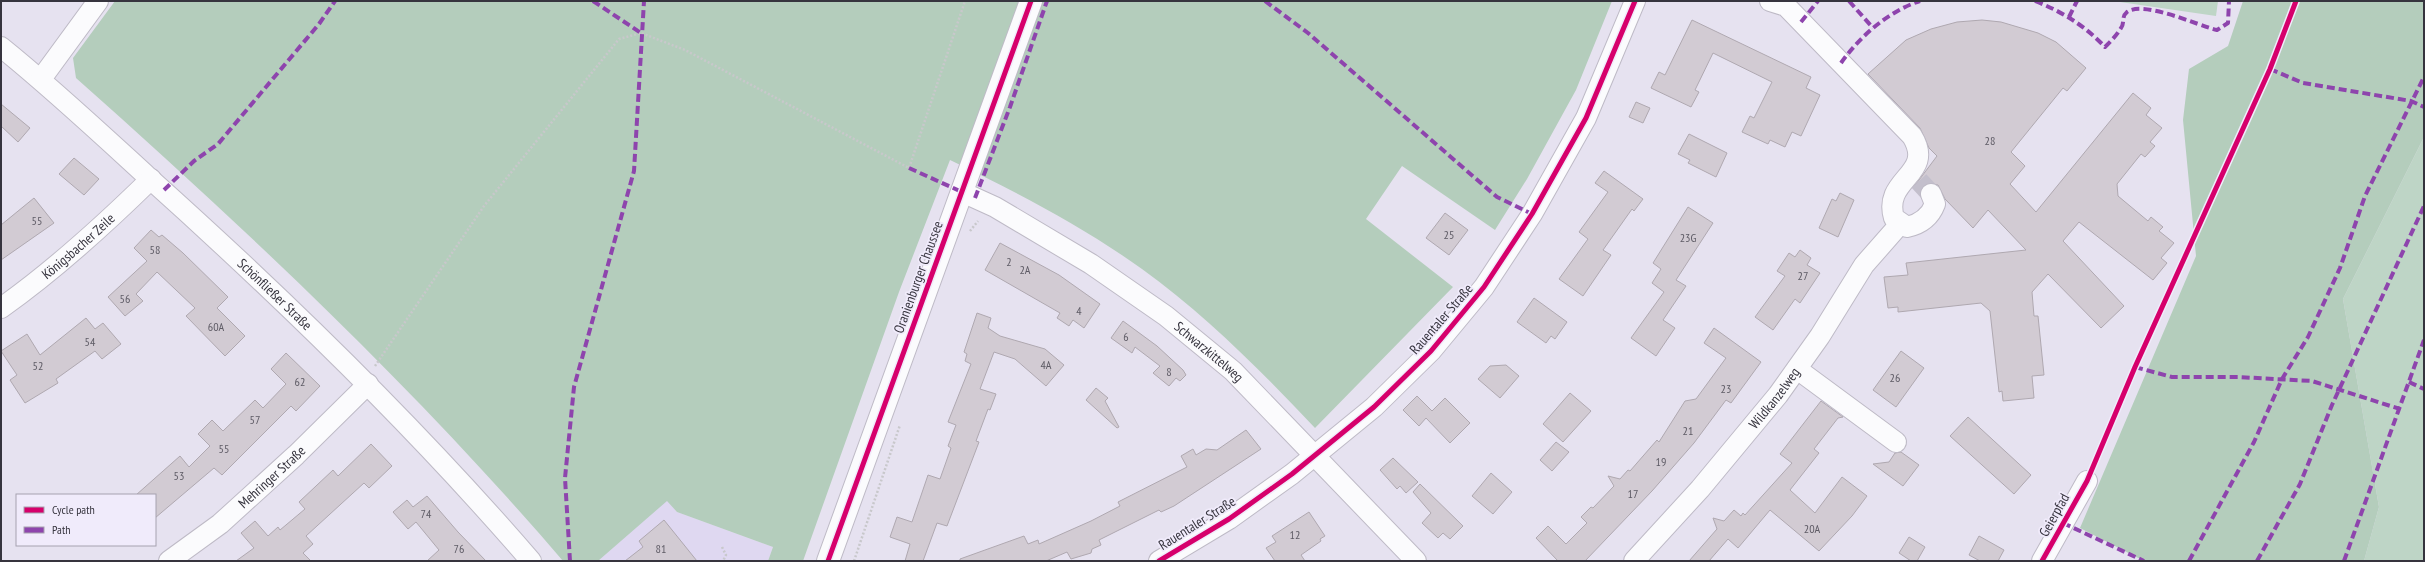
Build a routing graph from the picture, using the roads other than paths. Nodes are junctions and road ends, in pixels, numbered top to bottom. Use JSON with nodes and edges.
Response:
{"nodes":[{"id":1,"x":98,"y":1,"type":"edge"},
{"id":2,"x":1031,"y":1,"type":"edge"},
{"id":3,"x":1635,"y":1,"type":"edge"},
{"id":4,"x":1770,"y":1,"type":"edge"},
{"id":5,"x":1,"y":47,"type":"edge"},
{"id":6,"x":40,"y":79,"type":"junction"},
{"id":7,"x":151,"y":179,"type":"junction"},
{"id":8,"x":1920,"y":183,"type":"junction"},
{"id":9,"x":962,"y":192,"type":"junction"},
{"id":10,"x":1900,"y":224,"type":"junction"},
{"id":11,"x":1,"y":308,"type":"edge"},
{"id":12,"x":1797,"y":369,"type":"junction"},
{"id":13,"x":366,"y":383,"type":"junction"},
{"id":14,"x":1896,"y":442,"type":"dead end"},
{"id":15,"x":1315,"y":455,"type":"junction"},
{"id":16,"x":2087,"y":481,"type":"dead end"},
{"id":17,"x":169,"y":561,"type":"edge"},
{"id":18,"x":531,"y":561,"type":"edge"},
{"id":19,"x":828,"y":561,"type":"edge"},
{"id":20,"x":1159,"y":561,"type":"edge"},
{"id":21,"x":1416,"y":561,"type":"edge"},
{"id":22,"x":1634,"y":561,"type":"edge"},
{"id":23,"x":2042,"y":561,"type":"edge"}],
"edges":[{"from":1,"to":6,"type":"street"},
{"from":2,"to":9,"type":"main road","name":"Oranienburger Chaussee"},
{"from":3,"to":15,"type":"street","name":"Rauentaler Straße"},
{"from":4,"to":8,"type":"street"},
{"from":5,"to":6,"type":"street","name":"Schönfließer Straße"},
{"from":6,"to":7,"type":"street","name":"Schönfließer Straße"},
{"from":7,"to":11,"type":"street","name":"Königsbacher Zeile"},
{"from":7,"to":13,"type":"street","name":"Schönfließer Straße"},
{"from":8,"to":10,"type":"street"},
{"from":8,"to":10,"type":"street"},
{"from":9,"to":15,"type":"street","name":"Schwarzkittelweg"},
{"from":9,"to":19,"type":"main road","name":"Oranienburger Chaussee"},
{"from":10,"to":12,"type":"street","name":"Wildkanzelweg"},
{"from":12,"to":14,"type":"street"},
{"from":12,"to":22,"type":"street","name":"Wildkanzelweg"},
{"from":13,"to":17,"type":"street","name":"Mehringer Straße"},
{"from":13,"to":18,"type":"street","name":"Schönfließer Straße"},
{"from":15,"to":20,"type":"street","name":"Rauentaler Straße"},
{"from":15,"to":21,"type":"street","name":"Schwarzkittelweg"},
{"from":16,"to":23,"type":"street","name":"Geierpfad"}]}
